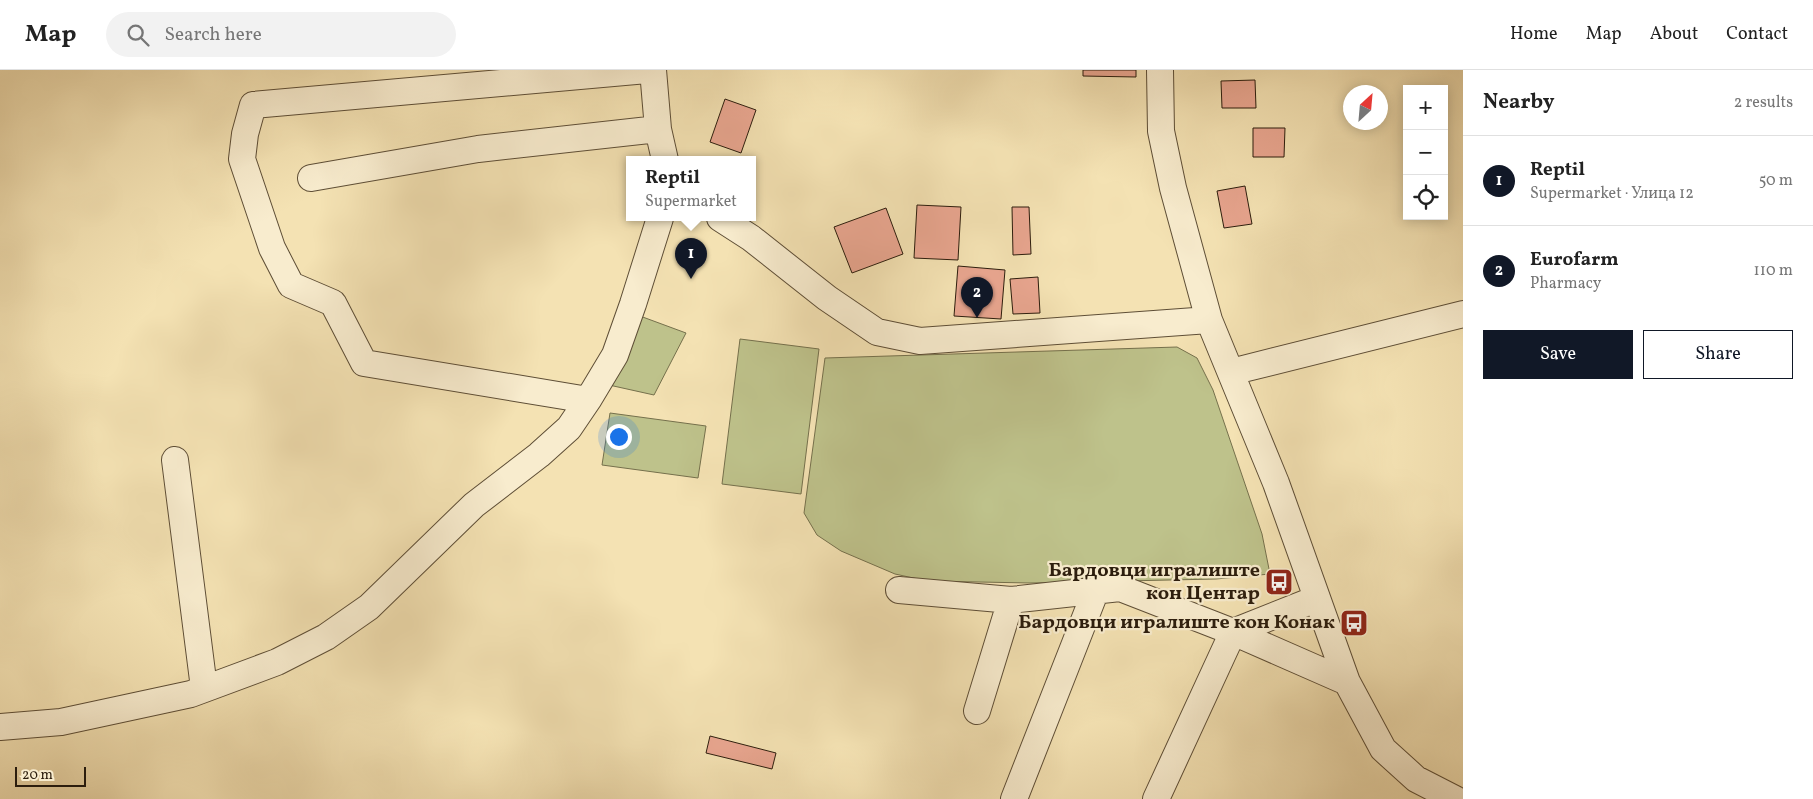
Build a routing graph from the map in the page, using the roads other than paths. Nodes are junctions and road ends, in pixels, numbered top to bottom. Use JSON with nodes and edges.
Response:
{"nodes":[{"id":1,"x":647,"y":70,"type":"edge"},
{"id":2,"x":653,"y":70,"type":"edge"},
{"id":3,"x":1160,"y":70,"type":"edge"},
{"id":4,"x":658,"y":129,"type":"junction"},
{"id":5,"x":663,"y":156,"type":"edge"},
{"id":6,"x":311,"y":178,"type":"dead end"},
{"id":7,"x":659,"y":221,"type":"edge"},
{"id":8,"x":725,"y":221,"type":"edge"},
{"id":9,"x":1463,"y":314,"type":"edge"},
{"id":10,"x":1209,"y":320,"type":"junction"},
{"id":11,"x":1231,"y":372,"type":"junction"},
{"id":12,"x":588,"y":400,"type":"junction"},
{"id":13,"x":175,"y":460,"type":"dead end"},
{"id":14,"x":899,"y":590,"type":"dead end"},
{"id":15,"x":1096,"y":590,"type":"junction"},
{"id":16,"x":1316,"y":599,"type":"junction"},
{"id":17,"x":1011,"y":600,"type":"junction"},
{"id":18,"x":1232,"y":632,"type":"junction"},
{"id":19,"x":1347,"y":682,"type":"junction"},
{"id":20,"x":204,"y":688,"type":"junction"},
{"id":21,"x":977,"y":711,"type":"dead end"},
{"id":22,"x":0,"y":727,"type":"edge"},
{"id":23,"x":1014,"y":799,"type":"edge"},
{"id":24,"x":1156,"y":799,"type":"edge"},
{"id":25,"x":1456,"y":799,"type":"edge"}],
"edges":[{"from":1,"to":12,"type":"street"},
{"from":2,"to":4,"type":"street"},
{"from":3,"to":10,"type":"street"},
{"from":4,"to":5,"type":"street"},
{"from":4,"to":6,"type":"street"},
{"from":7,"to":12,"type":"street"},
{"from":8,"to":10,"type":"street"},
{"from":9,"to":11,"type":"street"},
{"from":10,"to":11,"type":"street"},
{"from":11,"to":16,"type":"street"},
{"from":12,"to":20,"type":"street"},
{"from":13,"to":20,"type":"street"},
{"from":14,"to":17,"type":"street"},
{"from":15,"to":17,"type":"street"},
{"from":15,"to":18,"type":"street"},
{"from":15,"to":23,"type":"street"},
{"from":16,"to":18,"type":"street"},
{"from":16,"to":19,"type":"street"},
{"from":17,"to":21,"type":"street"},
{"from":18,"to":19,"type":"street"},
{"from":18,"to":24,"type":"street"},
{"from":19,"to":25,"type":"street"},
{"from":20,"to":22,"type":"street"}]}
